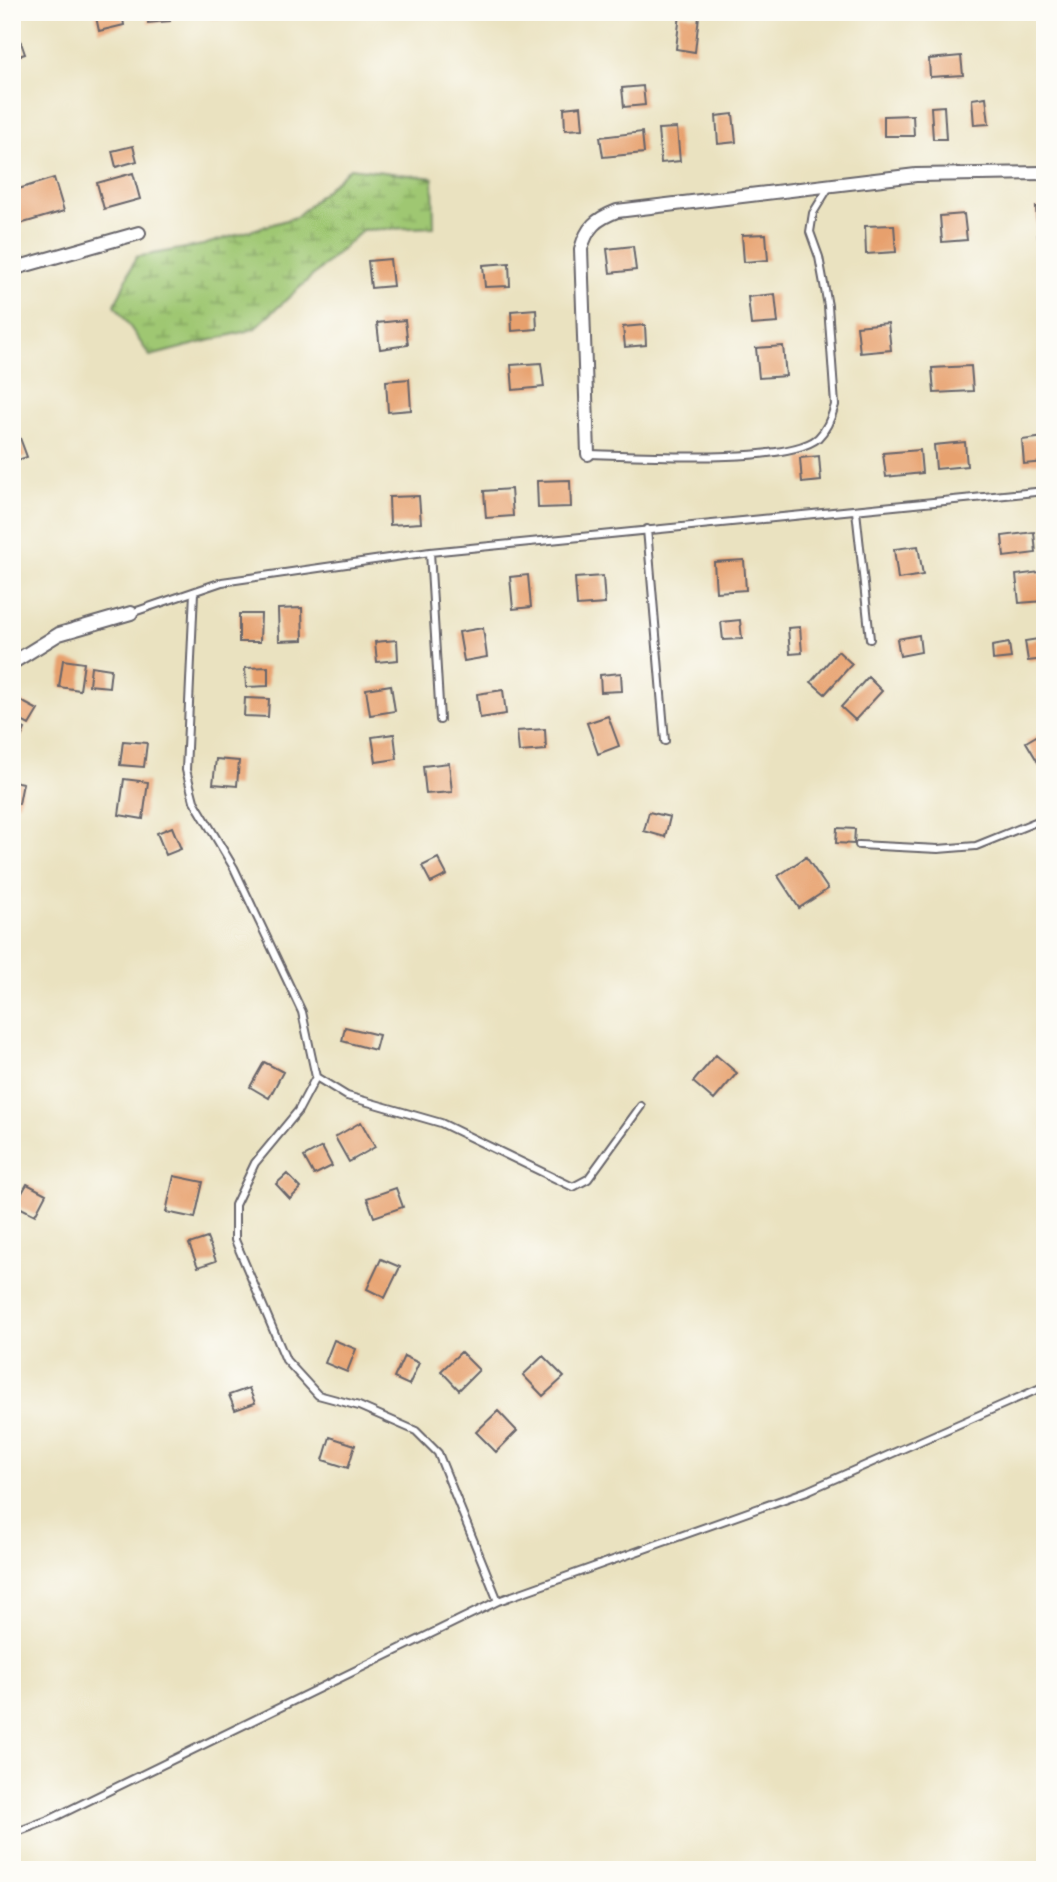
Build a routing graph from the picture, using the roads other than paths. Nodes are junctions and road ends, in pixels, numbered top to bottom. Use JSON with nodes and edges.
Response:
{"nodes":[{"id":1,"x":1045,"y":173,"type":"edge"},
{"id":2,"x":831,"y":184,"type":"junction"},
{"id":3,"x":139,"y":233,"type":"dead end"},
{"id":4,"x":12,"y":269,"type":"edge"},
{"id":5,"x":588,"y":454,"type":"joint"},
{"id":6,"x":1045,"y":491,"type":"edge"},
{"id":7,"x":856,"y":511,"type":"junction"},
{"id":8,"x":647,"y":529,"type":"junction"},
{"id":9,"x":430,"y":552,"type":"junction"},
{"id":10,"x":194,"y":592,"type":"junction"},
{"id":11,"x":131,"y":613,"type":"joint"},
{"id":12,"x":870,"y":639,"type":"dead end"},
{"id":13,"x":12,"y":663,"type":"edge"},
{"id":14,"x":440,"y":720,"type":"dead end"},
{"id":15,"x":665,"y":741,"type":"dead end"},
{"id":16,"x":1045,"y":815,"type":"edge"},
{"id":17,"x":859,"y":845,"type":"dead end"},
{"id":18,"x":316,"y":1077,"type":"junction"},
{"id":19,"x":641,"y":1106,"type":"dead end"},
{"id":20,"x":1045,"y":1386,"type":"edge"},
{"id":21,"x":498,"y":1601,"type":"junction"},
{"id":22,"x":12,"y":1834,"type":"edge"}],
"edges":[{"from":1,"to":2,"type":"street"},
{"from":2,"to":5,"type":"street"},
{"from":2,"to":5,"type":"lane"},
{"from":3,"to":4,"type":"street"},
{"from":6,"to":7,"type":"lane"},
{"from":7,"to":8,"type":"lane"},
{"from":7,"to":12,"type":"lane"},
{"from":8,"to":9,"type":"lane"},
{"from":8,"to":15,"type":"lane"},
{"from":9,"to":10,"type":"lane"},
{"from":9,"to":14,"type":"lane"},
{"from":10,"to":11,"type":"lane"},
{"from":10,"to":18,"type":"lane"},
{"from":11,"to":13,"type":"street"},
{"from":16,"to":17,"type":"lane"},
{"from":18,"to":19,"type":"lane"},
{"from":18,"to":21,"type":"lane"},
{"from":20,"to":21,"type":"lane"},
{"from":21,"to":22,"type":"lane"}]}
